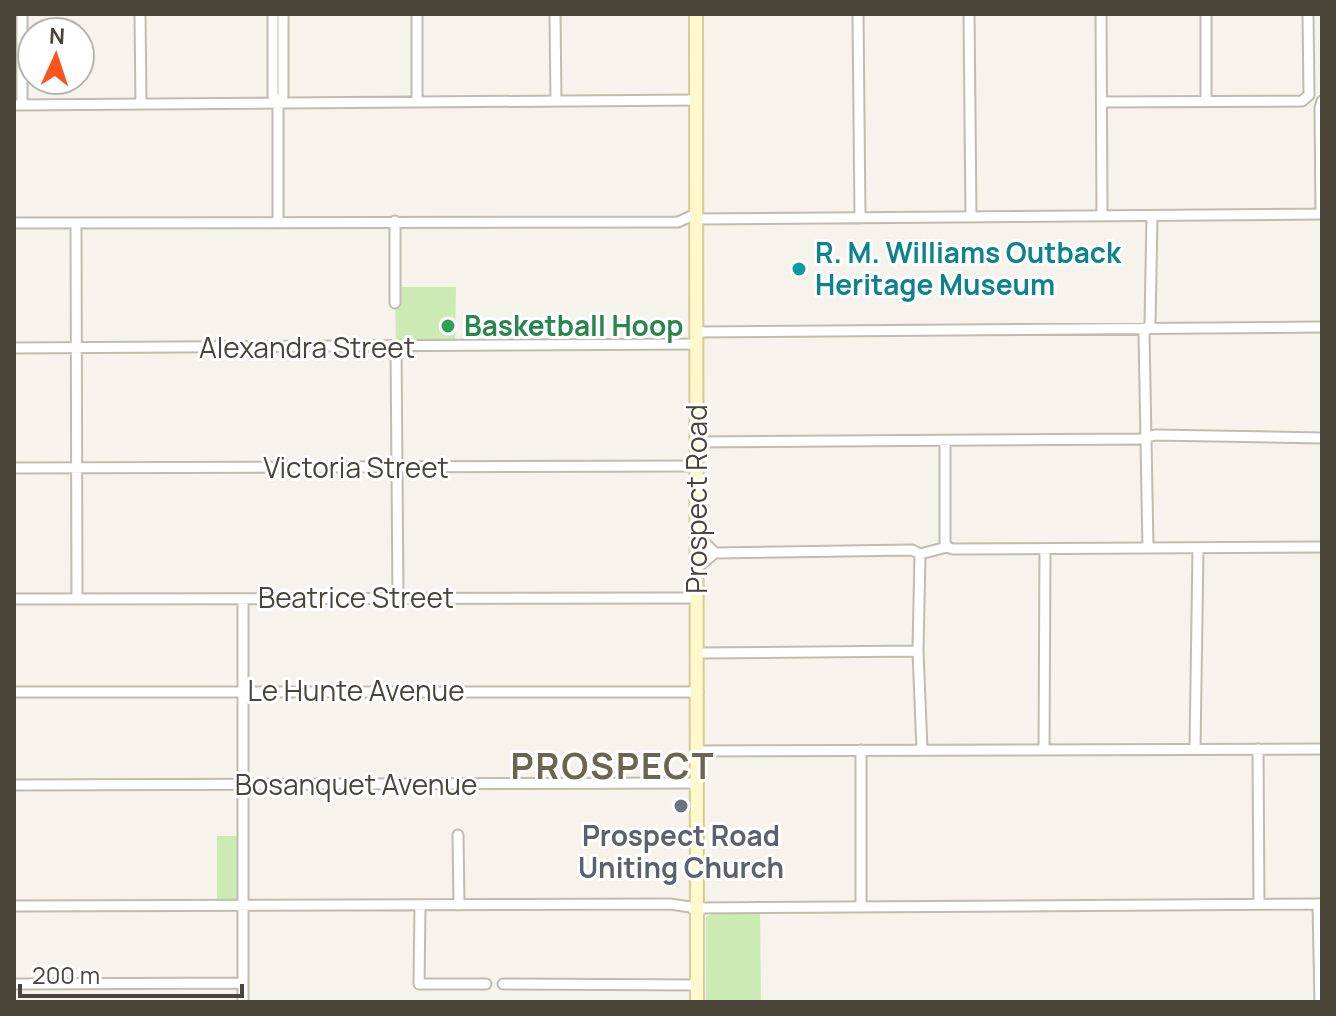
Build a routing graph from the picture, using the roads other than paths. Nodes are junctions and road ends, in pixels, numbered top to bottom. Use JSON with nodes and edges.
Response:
{"nodes":[{"id":1,"x":22,"y":14,"type":"edge"},
{"id":2,"x":140,"y":14,"type":"edge"},
{"id":3,"x":273,"y":14,"type":"edge"},
{"id":4,"x":283,"y":14,"type":"edge"},
{"id":5,"x":417,"y":14,"type":"edge"},
{"id":6,"x":555,"y":14,"type":"edge"},
{"id":7,"x":696,"y":14,"type":"edge"},
{"id":8,"x":858,"y":14,"type":"edge"},
{"id":9,"x":969,"y":14,"type":"edge"},
{"id":10,"x":1101,"y":14,"type":"edge"},
{"id":11,"x":1206,"y":14,"type":"edge"},
{"id":12,"x":1308,"y":14,"type":"edge"},
{"id":13,"x":696,"y":100,"type":"junction"},
{"id":14,"x":556,"y":101,"type":"junction"},
{"id":15,"x":1206,"y":101,"type":"junction"},
{"id":16,"x":417,"y":102,"type":"junction"},
{"id":17,"x":1102,"y":102,"type":"junction"},
{"id":18,"x":1322,"y":102,"type":"edge"},
{"id":19,"x":278,"y":103,"type":"junction"},
{"id":20,"x":141,"y":104,"type":"junction"},
{"id":21,"x":18,"y":105,"type":"edge"},
{"id":22,"x":1321,"y":214,"type":"edge"},
{"id":23,"x":1102,"y":216,"type":"junction"},
{"id":24,"x":1152,"y":216,"type":"junction"},
{"id":25,"x":971,"y":217,"type":"junction"},
{"id":26,"x":860,"y":218,"type":"junction"},
{"id":27,"x":395,"y":221,"type":"junction"},
{"id":28,"x":696,"y":221,"type":"junction"},
{"id":29,"x":278,"y":222,"type":"junction"},
{"id":30,"x":678,"y":222,"type":"junction"},
{"id":31,"x":14,"y":223,"type":"edge"},
{"id":32,"x":76,"y":224,"type":"junction"},
{"id":33,"x":395,"y":303,"type":"dead end"},
{"id":34,"x":1322,"y":327,"type":"edge"},
{"id":35,"x":1147,"y":329,"type":"junction"},
{"id":36,"x":697,"y":338,"type":"junction"},
{"id":37,"x":396,"y":347,"type":"junction"},
{"id":38,"x":14,"y":348,"type":"edge"},
{"id":39,"x":75,"y":349,"type":"junction"},
{"id":40,"x":1145,"y":437,"type":"junction"},
{"id":41,"x":1322,"y":438,"type":"edge"},
{"id":42,"x":945,"y":441,"type":"junction"},
{"id":43,"x":697,"y":442,"type":"junction"},
{"id":44,"x":697,"y":466,"type":"junction"},
{"id":45,"x":14,"y":468,"type":"edge"},
{"id":46,"x":77,"y":468,"type":"junction"},
{"id":47,"x":397,"y":468,"type":"junction"},
{"id":48,"x":698,"y":536,"type":"junction"},
{"id":49,"x":947,"y":547,"type":"junction"},
{"id":50,"x":1322,"y":547,"type":"edge"},
{"id":51,"x":1148,"y":548,"type":"junction"},
{"id":52,"x":1045,"y":549,"type":"junction"},
{"id":53,"x":1198,"y":549,"type":"junction"},
{"id":54,"x":715,"y":553,"type":"junction"},
{"id":55,"x":920,"y":554,"type":"junction"},
{"id":56,"x":698,"y":567,"type":"junction"},
{"id":57,"x":398,"y":598,"type":"junction"},
{"id":58,"x":697,"y":598,"type":"junction"},
{"id":59,"x":14,"y":599,"type":"edge"},
{"id":60,"x":77,"y":599,"type":"junction"},
{"id":61,"x":243,"y":599,"type":"junction"},
{"id":62,"x":918,"y":651,"type":"junction"},
{"id":63,"x":698,"y":653,"type":"junction"},
{"id":64,"x":243,"y":691,"type":"junction"},
{"id":65,"x":14,"y":692,"type":"edge"},
{"id":66,"x":698,"y":692,"type":"junction"},
{"id":67,"x":1195,"y":749,"type":"junction"},
{"id":68,"x":1258,"y":749,"type":"junction"},
{"id":69,"x":1322,"y":749,"type":"edge"},
{"id":70,"x":861,"y":750,"type":"junction"},
{"id":71,"x":922,"y":750,"type":"junction"},
{"id":72,"x":1044,"y":750,"type":"junction"},
{"id":73,"x":697,"y":751,"type":"junction"},
{"id":74,"x":698,"y":783,"type":"junction"},
{"id":75,"x":14,"y":785,"type":"edge"},
{"id":76,"x":244,"y":786,"type":"junction"},
{"id":77,"x":458,"y":835,"type":"dead end"},
{"id":78,"x":670,"y":904,"type":"junction"},
{"id":79,"x":1259,"y":904,"type":"junction"},
{"id":80,"x":1320,"y":904,"type":"edge"},
{"id":81,"x":459,"y":905,"type":"junction"},
{"id":82,"x":698,"y":905,"type":"junction"},
{"id":83,"x":14,"y":906,"type":"edge"},
{"id":84,"x":243,"y":906,"type":"junction"},
{"id":85,"x":420,"y":906,"type":"junction"},
{"id":86,"x":861,"y":907,"type":"junction"},
{"id":87,"x":243,"y":983,"type":"junction"},
{"id":88,"x":14,"y":984,"type":"edge"},
{"id":89,"x":486,"y":984,"type":"dead end"},
{"id":90,"x":503,"y":984,"type":"dead end"},
{"id":91,"x":698,"y":985,"type":"junction"},
{"id":92,"x":243,"y":1002,"type":"edge"},
{"id":93,"x":699,"y":1002,"type":"edge"},
{"id":94,"x":1320,"y":1002,"type":"edge"}],
"edges":[{"from":1,"to":21,"type":"street"},
{"from":2,"to":20,"type":"street"},
{"from":3,"to":19,"type":"street"},
{"from":4,"to":19,"type":"street"},
{"from":5,"to":16,"type":"street"},
{"from":6,"to":14,"type":"street"},
{"from":7,"to":13,"type":"main road","name":"Prospect Road"},
{"from":8,"to":26,"type":"street"},
{"from":9,"to":25,"type":"street"},
{"from":10,"to":17,"type":"street"},
{"from":11,"to":15,"type":"street"},
{"from":12,"to":15,"type":"street"},
{"from":13,"to":14,"type":"street"},
{"from":13,"to":28,"type":"main road","name":"Prospect Road"},
{"from":14,"to":16,"type":"street"},
{"from":15,"to":17,"type":"street"},
{"from":16,"to":19,"type":"street"},
{"from":17,"to":23,"type":"street"},
{"from":18,"to":22,"type":"street"},
{"from":19,"to":20,"type":"street"},
{"from":19,"to":29,"type":"street"},
{"from":20,"to":21,"type":"street"},
{"from":22,"to":24,"type":"street"},
{"from":23,"to":24,"type":"street"},
{"from":23,"to":25,"type":"street"},
{"from":24,"to":35,"type":"street"},
{"from":25,"to":26,"type":"street"},
{"from":26,"to":28,"type":"street"},
{"from":27,"to":29,"type":"street"},
{"from":27,"to":30,"type":"street"},
{"from":27,"to":33,"type":"street"},
{"from":28,"to":30,"type":"street"},
{"from":28,"to":30,"type":"street"},
{"from":28,"to":36,"type":"main road","name":"Prospect Road"},
{"from":29,"to":32,"type":"street"},
{"from":31,"to":32,"type":"street"},
{"from":32,"to":39,"type":"street"},
{"from":34,"to":35,"type":"street","name":"Alexandra Street"},
{"from":35,"to":36,"type":"street","name":"Alexandra Street"},
{"from":35,"to":40,"type":"street"},
{"from":36,"to":37,"type":"street","name":"Alexandra Street"},
{"from":36,"to":43,"type":"main road","name":"Prospect Road"},
{"from":37,"to":39,"type":"street","name":"Alexandra Street"},
{"from":37,"to":47,"type":"street"},
{"from":38,"to":39,"type":"street","name":"Alexandra Street"},
{"from":39,"to":46,"type":"street"},
{"from":40,"to":41,"type":"street"},
{"from":40,"to":42,"type":"street"},
{"from":40,"to":51,"type":"street"},
{"from":42,"to":43,"type":"street"},
{"from":42,"to":49,"type":"street"},
{"from":43,"to":44,"type":"main road","name":"Prospect Road"},
{"from":44,"to":47,"type":"street","name":"Victoria Street"},
{"from":44,"to":48,"type":"main road","name":"Prospect Road"},
{"from":45,"to":46,"type":"street","name":"Victoria Street"},
{"from":46,"to":47,"type":"street","name":"Victoria Street"},
{"from":46,"to":60,"type":"street"},
{"from":47,"to":57,"type":"street"},
{"from":48,"to":54,"type":"street"},
{"from":48,"to":56,"type":"main road","name":"Prospect Road"},
{"from":49,"to":52,"type":"street"},
{"from":49,"to":55,"type":"street"},
{"from":50,"to":53,"type":"street"},
{"from":51,"to":52,"type":"street"},
{"from":51,"to":53,"type":"street"},
{"from":52,"to":72,"type":"street"},
{"from":53,"to":67,"type":"street"},
{"from":54,"to":55,"type":"street"},
{"from":54,"to":56,"type":"street"},
{"from":55,"to":62,"type":"street"},
{"from":56,"to":58,"type":"main road","name":"Prospect Road"},
{"from":57,"to":58,"type":"street","name":"Beatrice Street"},
{"from":57,"to":61,"type":"street","name":"Beatrice Street"},
{"from":58,"to":63,"type":"main road","name":"Prospect Road"},
{"from":59,"to":60,"type":"street","name":"Beatrice Street"},
{"from":60,"to":61,"type":"street","name":"Beatrice Street"},
{"from":61,"to":64,"type":"street"},
{"from":62,"to":63,"type":"street"},
{"from":62,"to":71,"type":"street"},
{"from":63,"to":66,"type":"main road","name":"Prospect Road"},
{"from":64,"to":65,"type":"street","name":"Le Hunte Avenue"},
{"from":64,"to":66,"type":"street","name":"Le Hunte Avenue"},
{"from":64,"to":76,"type":"street"},
{"from":66,"to":73,"type":"main road","name":"Prospect Road"},
{"from":67,"to":68,"type":"street"},
{"from":67,"to":72,"type":"street"},
{"from":68,"to":69,"type":"street"},
{"from":68,"to":79,"type":"street"},
{"from":70,"to":71,"type":"street"},
{"from":70,"to":73,"type":"street"},
{"from":70,"to":86,"type":"street"},
{"from":71,"to":72,"type":"street"},
{"from":73,"to":74,"type":"main road","name":"Prospect Road"},
{"from":74,"to":76,"type":"street","name":"Bosanquet Avenue"},
{"from":74,"to":82,"type":"main road","name":"Prospect Road"},
{"from":75,"to":76,"type":"street","name":"Bosanquet Avenue"},
{"from":76,"to":84,"type":"street"},
{"from":77,"to":81,"type":"street"},
{"from":78,"to":81,"type":"street"},
{"from":78,"to":82,"type":"street"},
{"from":78,"to":82,"type":"street"},
{"from":79,"to":80,"type":"street"},
{"from":79,"to":86,"type":"street"},
{"from":80,"to":94,"type":"street"},
{"from":81,"to":85,"type":"street"},
{"from":82,"to":86,"type":"street"},
{"from":82,"to":91,"type":"main road","name":"Prospect Road"},
{"from":83,"to":84,"type":"street"},
{"from":84,"to":85,"type":"street"},
{"from":84,"to":87,"type":"street"},
{"from":85,"to":89,"type":"street"},
{"from":87,"to":88,"type":"street"},
{"from":87,"to":92,"type":"street"},
{"from":90,"to":91,"type":"street"},
{"from":91,"to":93,"type":"main road","name":"Prospect Road"}]}
